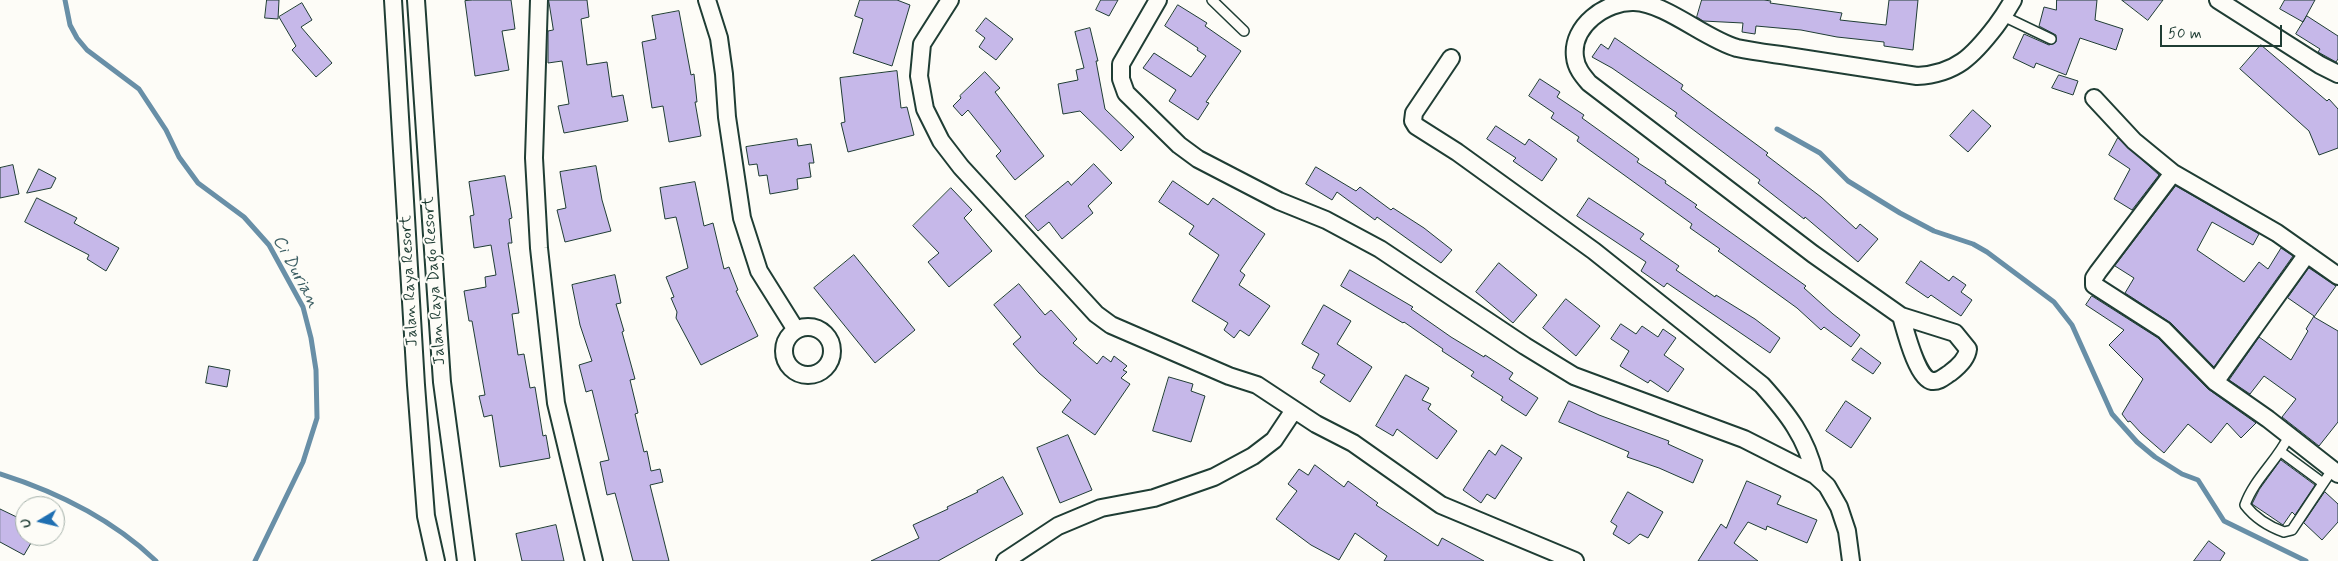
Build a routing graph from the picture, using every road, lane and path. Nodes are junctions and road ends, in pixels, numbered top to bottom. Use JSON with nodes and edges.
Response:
{"nodes":[{"id":1,"x":393,"y":0,"type":"edge"},
{"id":2,"x":416,"y":0,"type":"edge"},
{"id":3,"x":539,"y":0,"type":"edge"},
{"id":4,"x":707,"y":0,"type":"edge"},
{"id":5,"x":950,"y":0,"type":"edge"},
{"id":6,"x":1158,"y":0,"type":"edge"},
{"id":7,"x":1212,"y":0,"type":"edge"},
{"id":8,"x":2013,"y":0,"type":"edge"},
{"id":9,"x":2218,"y":0,"type":"edge"},
{"id":10,"x":2003,"y":16,"type":"junction"},
{"id":11,"x":1244,"y":31,"type":"dead end"},
{"id":12,"x":2051,"y":39,"type":"dead end"},
{"id":13,"x":1451,"y":58,"type":"dead end"},
{"id":14,"x":2338,"y":74,"type":"edge"},
{"id":15,"x":2094,"y":98,"type":"dead end"},
{"id":16,"x":2173,"y":173,"type":"junction"},
{"id":17,"x":2307,"y":254,"type":"junction"},
{"id":18,"x":2338,"y":276,"type":"edge"},
{"id":19,"x":1901,"y":316,"type":"dead end"},
{"id":20,"x":796,"y":330,"type":"dead end"},
{"id":21,"x":2215,"y":382,"type":"junction"},
{"id":22,"x":1294,"y":410,"type":"junction"},
{"id":23,"x":2289,"y":436,"type":"junction"},
{"id":24,"x":2282,"y":452,"type":"junction"},
{"id":25,"x":1815,"y":476,"type":"junction"},
{"id":26,"x":2331,"y":476,"type":"edge"},
{"id":27,"x":436,"y":561,"type":"edge"},
{"id":28,"x":466,"y":561,"type":"edge"},
{"id":29,"x":594,"y":561,"type":"edge"},
{"id":30,"x":1005,"y":561,"type":"edge"},
{"id":31,"x":1575,"y":561,"type":"edge"},
{"id":32,"x":1852,"y":561,"type":"edge"}],
"edges":[{"from":1,"to":27,"type":"street","name":"Jalan Raya Resort"},
{"from":2,"to":28,"type":"street","name":"Jalan Raya Dago Resort"},
{"from":3,"to":29,"type":"street"},
{"from":4,"to":20,"type":"street"},
{"from":5,"to":22,"type":"street"},
{"from":6,"to":25,"type":"street"},
{"from":7,"to":11,"type":"lane"},
{"from":8,"to":10,"type":"street"},
{"from":9,"to":14,"type":"street"},
{"from":10,"to":12,"type":"lane"},
{"from":10,"to":19,"type":"street"},
{"from":13,"to":25,"type":"street"},
{"from":15,"to":16,"type":"street"},
{"from":16,"to":17,"type":"street"},
{"from":16,"to":21,"type":"street"},
{"from":17,"to":18,"type":"street"},
{"from":17,"to":21,"type":"street"},
{"from":21,"to":23,"type":"street"},
{"from":22,"to":30,"type":"street"},
{"from":22,"to":31,"type":"street"},
{"from":23,"to":24,"type":"lane"},
{"from":23,"to":26,"type":"street"},
{"from":24,"to":26,"type":"lane"},
{"from":24,"to":26,"type":"lane"},
{"from":25,"to":32,"type":"street"}]}
